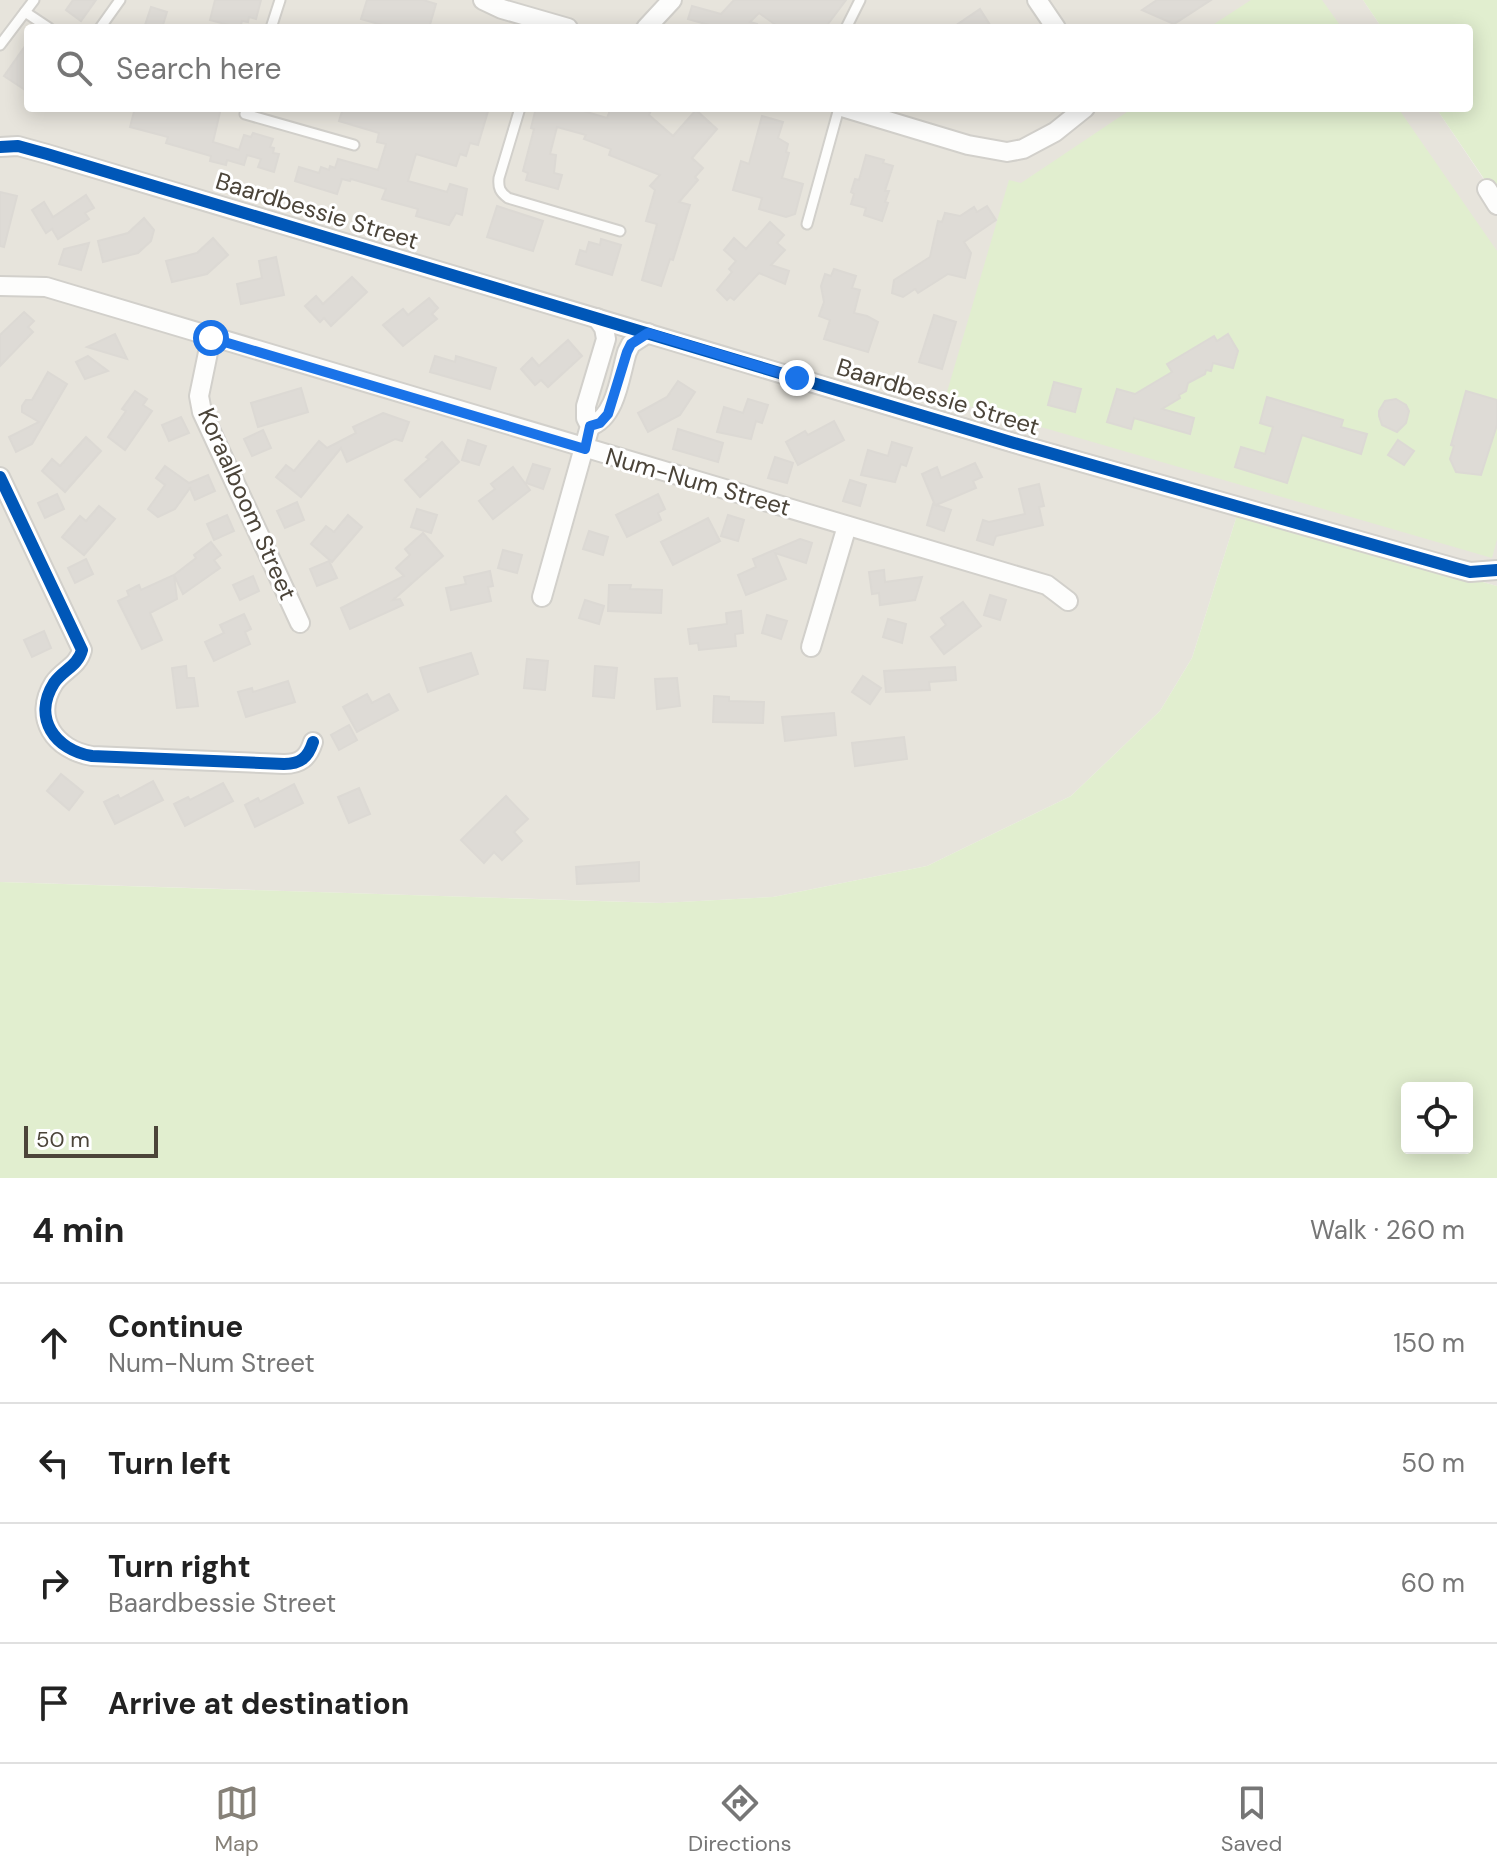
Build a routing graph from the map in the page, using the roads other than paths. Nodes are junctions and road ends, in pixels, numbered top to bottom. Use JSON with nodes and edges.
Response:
{"nodes":[{"id":1,"x":34,"y":0,"type":"edge"},
{"id":2,"x":120,"y":0,"type":"edge"},
{"id":3,"x":280,"y":0,"type":"edge"},
{"id":4,"x":483,"y":0,"type":"edge"},
{"id":5,"x":672,"y":0,"type":"edge"},
{"id":6,"x":860,"y":0,"type":"edge"},
{"id":7,"x":1037,"y":0,"type":"edge"},
{"id":8,"x":25,"y":12,"type":"junction"},
{"id":9,"x":43,"y":24,"type":"edge"},
{"id":10,"x":103,"y":24,"type":"edge"},
{"id":11,"x":272,"y":24,"type":"edge"},
{"id":12,"x":543,"y":24,"type":"edge"},
{"id":13,"x":650,"y":24,"type":"edge"},
{"id":14,"x":848,"y":24,"type":"edge"},
{"id":15,"x":1053,"y":24,"type":"edge"},
{"id":16,"x":0,"y":45,"type":"edge"},
{"id":17,"x":246,"y":112,"type":"edge"},
{"id":18,"x":519,"y":112,"type":"edge"},
{"id":19,"x":841,"y":112,"type":"edge"},
{"id":20,"x":856,"y":112,"type":"edge"},
{"id":21,"x":1080,"y":112,"type":"edge"},
{"id":22,"x":354,"y":145,"type":"dead end"},
{"id":23,"x":0,"y":147,"type":"edge"},
{"id":24,"x":1487,"y":189,"type":"dead end"},
{"id":25,"x":1497,"y":205,"type":"edge"},
{"id":26,"x":807,"y":224,"type":"dead end"},
{"id":27,"x":620,"y":231,"type":"dead end"},
{"id":28,"x":0,"y":286,"type":"edge"},
{"id":29,"x":597,"y":318,"type":"junction"},
{"id":30,"x":648,"y":333,"type":"junction"},
{"id":31,"x":211,"y":338,"type":"junction"},
{"id":32,"x":590,"y":426,"type":"junction"},
{"id":33,"x":585,"y":449,"type":"junction"},
{"id":34,"x":0,"y":477,"type":"edge"},
{"id":35,"x":847,"y":526,"type":"junction"},
{"id":36,"x":1497,"y":570,"type":"edge"},
{"id":37,"x":542,"y":597,"type":"dead end"},
{"id":38,"x":1068,"y":601,"type":"dead end"},
{"id":39,"x":300,"y":623,"type":"dead end"},
{"id":40,"x":811,"y":647,"type":"dead end"},
{"id":41,"x":313,"y":742,"type":"dead end"}],
"edges":[{"from":1,"to":8,"type":"lane"},
{"from":2,"to":10,"type":"lane"},
{"from":3,"to":11,"type":"lane"},
{"from":4,"to":12,"type":"street"},
{"from":5,"to":13,"type":"street"},
{"from":6,"to":14,"type":"lane"},
{"from":7,"to":15,"type":"street"},
{"from":8,"to":9,"type":"lane"},
{"from":8,"to":16,"type":"lane"},
{"from":17,"to":22,"type":"lane"},
{"from":18,"to":27,"type":"lane"},
{"from":19,"to":26,"type":"lane"},
{"from":20,"to":21,"type":"street"},
{"from":23,"to":29,"type":"street","name":"Baardbessie Street"},
{"from":24,"to":25,"type":"street"},
{"from":28,"to":31,"type":"street","name":"Num-Num Street"},
{"from":29,"to":30,"type":"street","name":"Baardbessie Street"},
{"from":29,"to":32,"type":"street"},
{"from":30,"to":32,"type":"street"},
{"from":30,"to":36,"type":"street","name":"Baardbessie Street"},
{"from":31,"to":33,"type":"street","name":"Num-Num Street"},
{"from":31,"to":39,"type":"street","name":"Koraalboom Street"},
{"from":32,"to":33,"type":"street"},
{"from":33,"to":35,"type":"street","name":"Num-Num Street"},
{"from":33,"to":37,"type":"street"},
{"from":34,"to":41,"type":"street"},
{"from":35,"to":38,"type":"street","name":"Num-Num Street"},
{"from":35,"to":40,"type":"street"}]}
